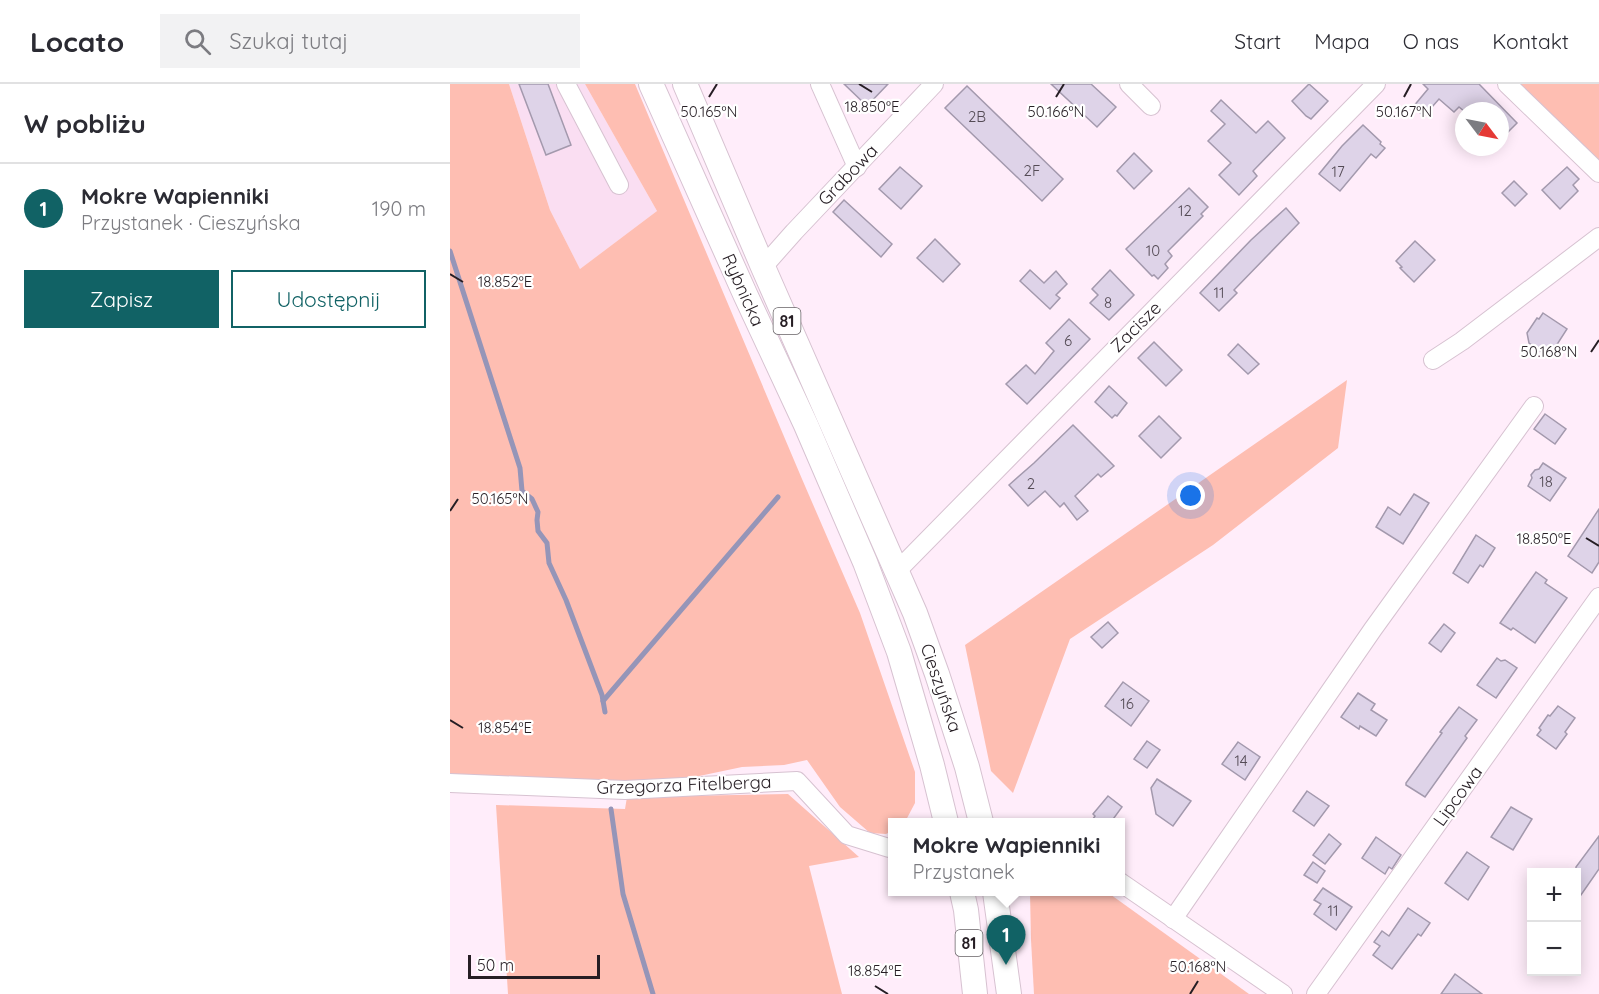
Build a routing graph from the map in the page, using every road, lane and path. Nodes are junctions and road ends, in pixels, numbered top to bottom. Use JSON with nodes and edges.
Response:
{"nodes":[{"id":1,"x":566,"y":84,"type":"edge"},
{"id":2,"x":651,"y":84,"type":"edge"},
{"id":3,"x":685,"y":84,"type":"edge"},
{"id":4,"x":820,"y":84,"type":"edge"},
{"id":5,"x":934,"y":84,"type":"edge"},
{"id":6,"x":1129,"y":84,"type":"edge"},
{"id":7,"x":1376,"y":84,"type":"edge"},
{"id":8,"x":1507,"y":84,"type":"edge"},
{"id":9,"x":1151,"y":106,"type":"dead end"},
{"id":10,"x":857,"y":167,"type":"junction"},
{"id":11,"x":1599,"y":173,"type":"edge"},
{"id":12,"x":619,"y":185,"type":"dead end"},
{"id":13,"x":1599,"y":237,"type":"edge"},
{"id":14,"x":763,"y":267,"type":"junction"},
{"id":15,"x":1432,"y":360,"type":"dead end"},
{"id":16,"x":1534,"y":406,"type":"dead end"},
{"id":17,"x":865,"y":562,"type":"joint"},
{"id":18,"x":894,"y":564,"type":"junction"},
{"id":19,"x":1599,"y":597,"type":"edge"},
{"id":20,"x":450,"y":783,"type":"edge"},
{"id":21,"x":945,"y":818,"type":"edge"},
{"id":22,"x":980,"y":818,"type":"edge"},
{"id":23,"x":888,"y":848,"type":"edge"},
{"id":24,"x":1125,"y":885,"type":"edge"},
{"id":25,"x":963,"y":896,"type":"edge"},
{"id":26,"x":996,"y":896,"type":"edge"},
{"id":27,"x":1173,"y":919,"type":"junction"},
{"id":28,"x":975,"y":994,"type":"edge"},
{"id":29,"x":1009,"y":994,"type":"edge"},
{"id":30,"x":1283,"y":994,"type":"edge"},
{"id":31,"x":1316,"y":994,"type":"edge"}],
"edges":[{"from":1,"to":12,"type":"street"},
{"from":2,"to":17,"type":"main road","name":"Rybnicka","number":"81"},
{"from":3,"to":14,"type":"main road","name":"Rybnicka","number":"81"},
{"from":4,"to":10,"type":"street"},
{"from":5,"to":10,"type":"street","name":"Grabowa"},
{"from":6,"to":9,"type":"street"},
{"from":7,"to":18,"type":"street","name":"Zacisze"},
{"from":8,"to":11,"type":"street"},
{"from":10,"to":14,"type":"street","name":"Grabowa"},
{"from":13,"to":15,"type":"street"},
{"from":14,"to":18,"type":"main road","name":"Rybnicka","number":"81"},
{"from":16,"to":27,"type":"street"},
{"from":17,"to":21,"type":"main road","name":"Cieszyńska","number":"81"},
{"from":18,"to":22,"type":"main road","name":"Cieszyńska","number":"81"},
{"from":19,"to":31,"type":"street","name":"Lipcowa"},
{"from":20,"to":23,"type":"street","name":"Grzegorza Fitelberga"},
{"from":24,"to":27,"type":"street"},
{"from":25,"to":28,"type":"main road","number":"81"},
{"from":26,"to":29,"type":"main road","number":"81"},
{"from":27,"to":30,"type":"street"}]}
